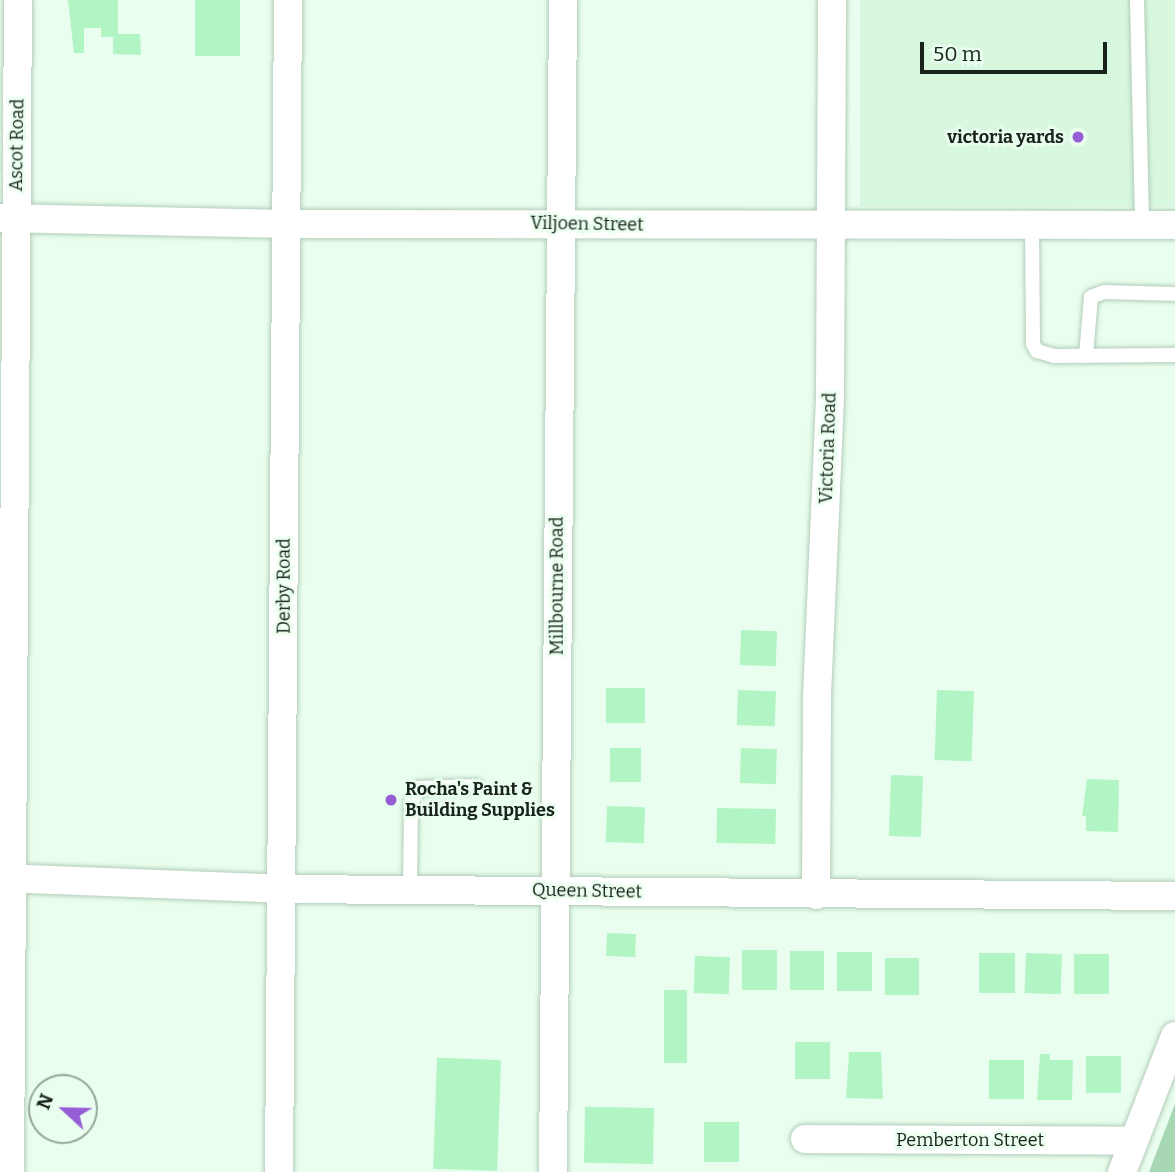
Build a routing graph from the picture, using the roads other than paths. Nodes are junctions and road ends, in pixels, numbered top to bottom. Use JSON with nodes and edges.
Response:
{"nodes":[{"id":1,"x":18,"y":0,"type":"edge"},
{"id":2,"x":288,"y":0,"type":"edge"},
{"id":3,"x":562,"y":0,"type":"edge"},
{"id":4,"x":832,"y":0,"type":"edge"},
{"id":5,"x":1137,"y":0,"type":"edge"},
{"id":6,"x":8,"y":219,"type":"edge"},
{"id":7,"x":829,"y":223,"type":"junction"},
{"id":8,"x":288,"y":224,"type":"junction"},
{"id":9,"x":560,"y":224,"type":"junction"},
{"id":10,"x":1032,"y":225,"type":"junction"},
{"id":11,"x":1142,"y":225,"type":"junction"},
{"id":12,"x":1175,"y":225,"type":"edge"},
{"id":13,"x":1175,"y":294,"type":"edge"},
{"id":14,"x":1175,"y":355,"type":"edge"},
{"id":15,"x":1086,"y":356,"type":"junction"},
{"id":16,"x":476,"y":786,"type":"dead end"},
{"id":17,"x":6,"y":878,"type":"edge"},
{"id":18,"x":282,"y":890,"type":"junction"},
{"id":19,"x":410,"y":890,"type":"junction"},
{"id":20,"x":554,"y":890,"type":"junction"},
{"id":21,"x":816,"y":895,"type":"junction"},
{"id":22,"x":1175,"y":896,"type":"edge"},
{"id":23,"x":1175,"y":1036,"type":"edge"},
{"id":24,"x":805,"y":1139,"type":"dead end"},
{"id":25,"x":1134,"y":1141,"type":"junction"},
{"id":26,"x":10,"y":1172,"type":"edge"},
{"id":27,"x":279,"y":1172,"type":"edge"},
{"id":28,"x":553,"y":1172,"type":"edge"},
{"id":29,"x":1122,"y":1172,"type":"edge"}],
"edges":[{"from":1,"to":6,"type":"street","name":"Ascot Road"},
{"from":2,"to":8,"type":"street","name":"Derby Road"},
{"from":3,"to":9,"type":"street","name":"Millbourne Road"},
{"from":4,"to":7,"type":"street","name":"Victoria Road"},
{"from":5,"to":11,"type":"lane"},
{"from":6,"to":8,"type":"street","name":"Viljoen Street"},
{"from":6,"to":17,"type":"street","name":"Ascot Road"},
{"from":7,"to":9,"type":"street","name":"Viljoen Street"},
{"from":7,"to":10,"type":"street","name":"Viljoen Street"},
{"from":7,"to":21,"type":"street","name":"Victoria Road"},
{"from":8,"to":9,"type":"street","name":"Viljoen Street"},
{"from":8,"to":18,"type":"street","name":"Derby Road"},
{"from":9,"to":20,"type":"street","name":"Millbourne Road"},
{"from":10,"to":11,"type":"street","name":"Viljoen Street"},
{"from":10,"to":15,"type":"lane"},
{"from":11,"to":12,"type":"street","name":"Viljoen Street"},
{"from":13,"to":15,"type":"lane"},
{"from":14,"to":15,"type":"lane"},
{"from":16,"to":19,"type":"lane"},
{"from":17,"to":18,"type":"street","name":"Queen Street"},
{"from":17,"to":26,"type":"street","name":"Ascot Road"},
{"from":18,"to":19,"type":"street","name":"Queen Street"},
{"from":18,"to":27,"type":"street","name":"Derby Road"},
{"from":19,"to":20,"type":"street","name":"Queen Street"},
{"from":20,"to":21,"type":"street","name":"Queen Street"},
{"from":20,"to":28,"type":"street","name":"Millbourne Road"},
{"from":21,"to":22,"type":"street","name":"Queen Street"},
{"from":23,"to":25,"type":"street"},
{"from":24,"to":25,"type":"street","name":"Pemberton Street"},
{"from":25,"to":29,"type":"street"}]}
